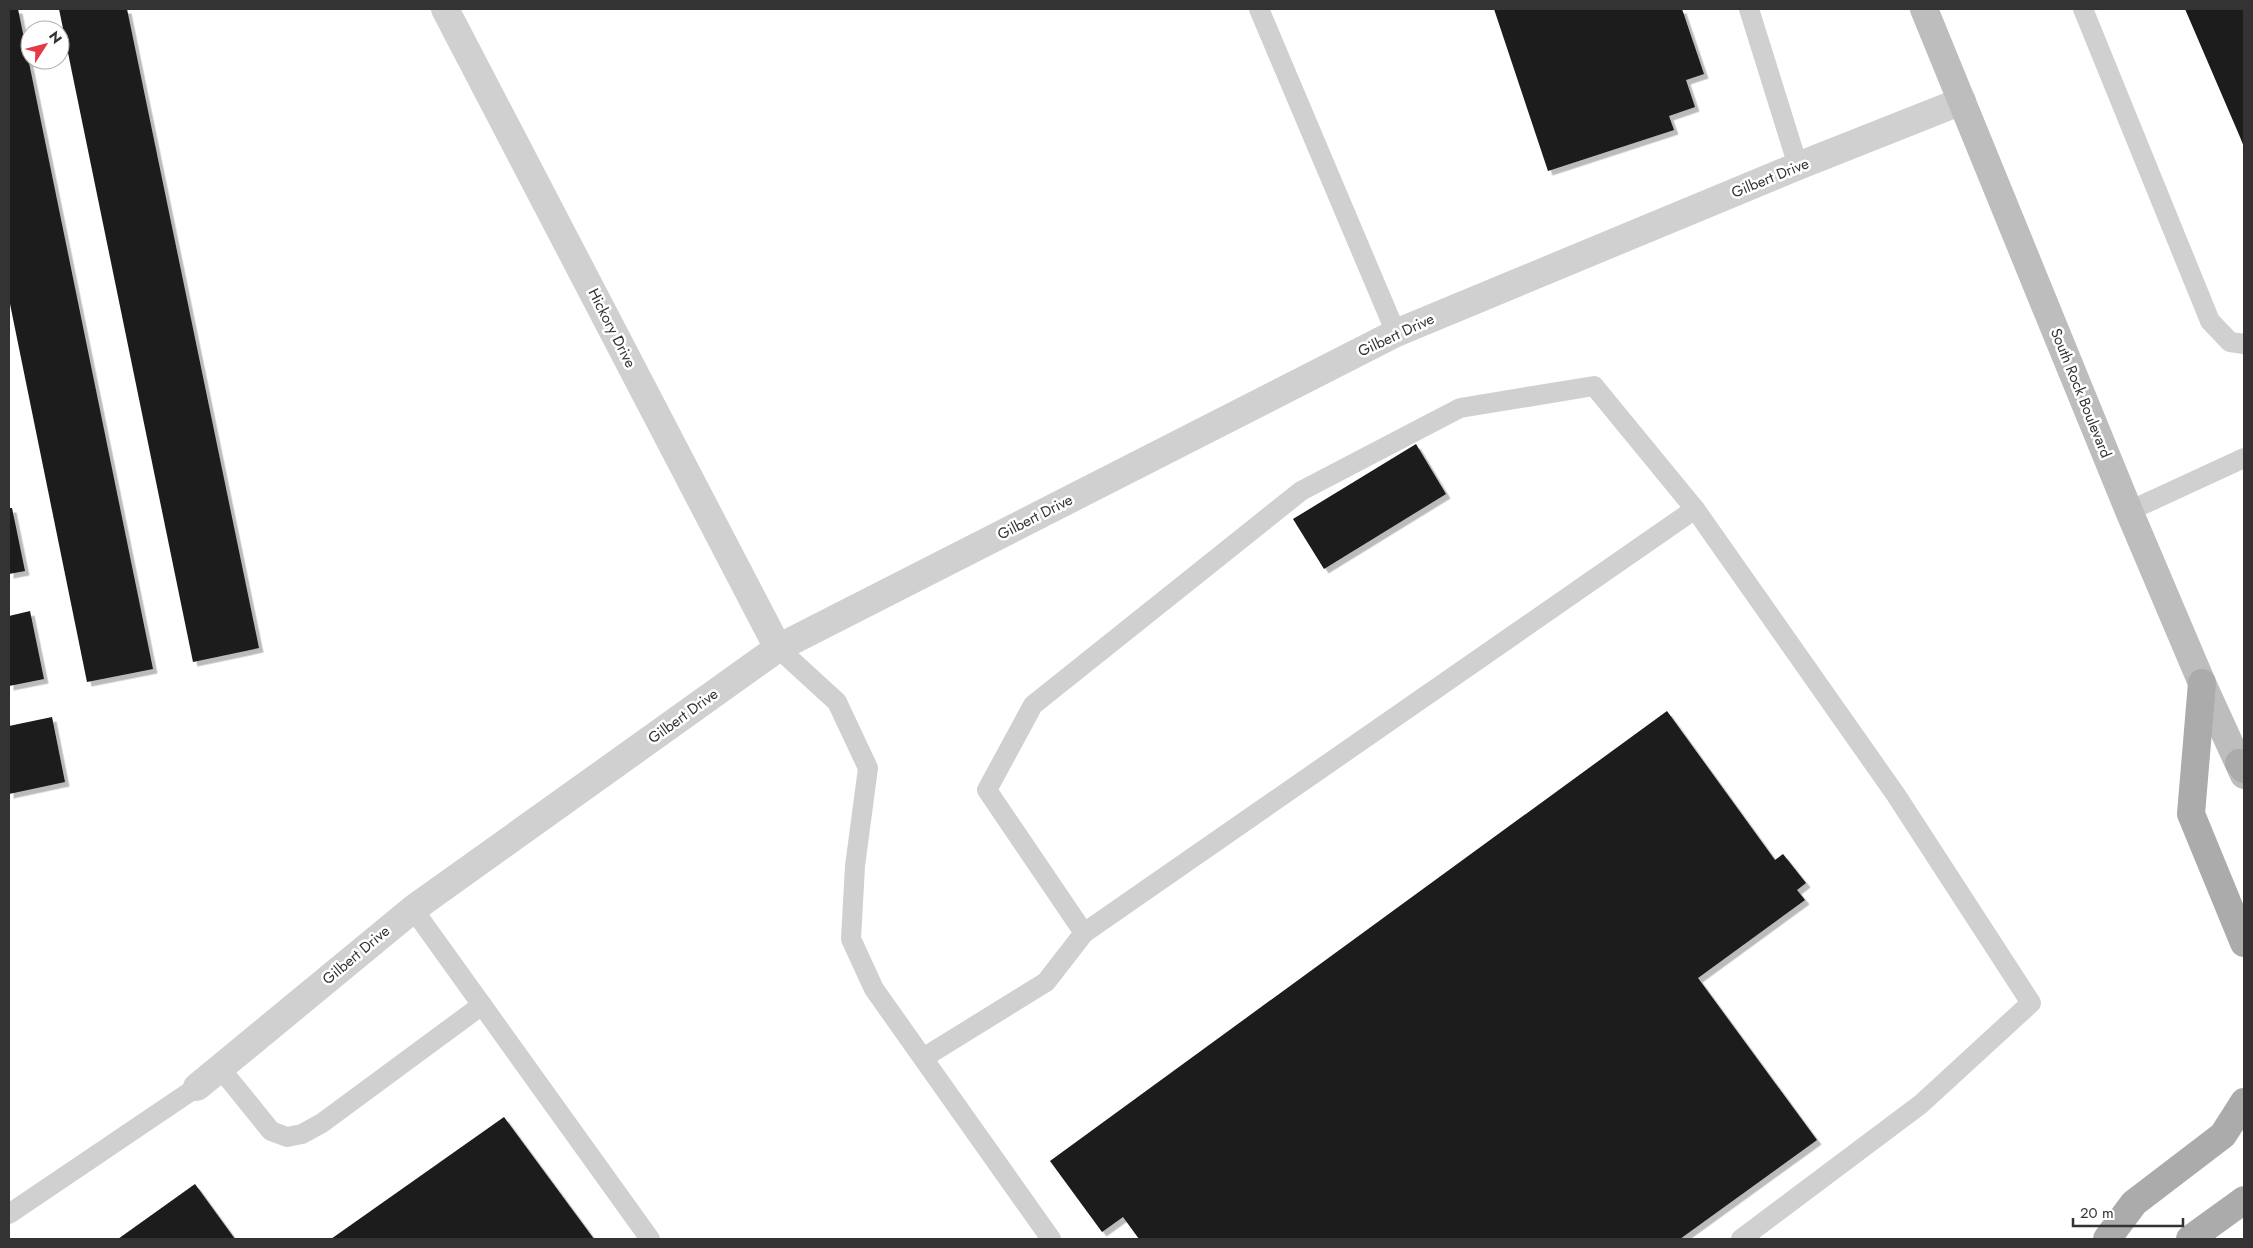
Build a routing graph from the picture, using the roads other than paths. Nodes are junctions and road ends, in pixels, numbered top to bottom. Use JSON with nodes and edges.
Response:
{"nodes":[{"id":1,"x":445,"y":9,"type":"edge"},
{"id":2,"x":1259,"y":9,"type":"edge"},
{"id":3,"x":1749,"y":9,"type":"edge"},
{"id":4,"x":1924,"y":9,"type":"edge"},
{"id":5,"x":2083,"y":9,"type":"edge"},
{"id":6,"x":1962,"y":101,"type":"junction"},
{"id":7,"x":1798,"y":166,"type":"junction"},
{"id":8,"x":1396,"y":333,"type":"junction"},
{"id":9,"x":2244,"y":344,"type":"edge"},
{"id":10,"x":2242,"y":464,"type":"edge"},
{"id":11,"x":1695,"y":509,"type":"junction"},
{"id":12,"x":2129,"y":511,"type":"junction"},
{"id":13,"x":778,"y":648,"type":"junction"},
{"id":14,"x":2202,"y":683,"type":"junction"},
{"id":15,"x":2243,"y":769,"type":"edge"},
{"id":16,"x":413,"y":909,"type":"junction"},
{"id":17,"x":1084,"y":933,"type":"junction"},
{"id":18,"x":2244,"y":943,"type":"edge"},
{"id":19,"x":482,"y":1005,"type":"junction"},
{"id":20,"x":923,"y":1058,"type":"junction"},
{"id":21,"x":220,"y":1068,"type":"junction"},
{"id":22,"x":196,"y":1087,"type":"joint"},
{"id":23,"x":2244,"y":1102,"type":"edge"},
{"id":24,"x":2244,"y":1200,"type":"edge"},
{"id":25,"x":9,"y":1214,"type":"edge"},
{"id":26,"x":650,"y":1239,"type":"edge"},
{"id":27,"x":1051,"y":1239,"type":"edge"},
{"id":28,"x":1741,"y":1239,"type":"edge"},
{"id":29,"x":2106,"y":1239,"type":"edge"},
{"id":30,"x":2190,"y":1239,"type":"edge"}],
"edges":[{"from":1,"to":13,"type":"street","name":"Hickory Drive"},
{"from":2,"to":8,"type":"lane"},
{"from":3,"to":7,"type":"lane"},
{"from":4,"to":6,"type":"main road","name":"South Rock Boulevard"},
{"from":5,"to":9,"type":"lane"},
{"from":6,"to":7,"type":"street","name":"Gilbert Drive"},
{"from":6,"to":12,"type":"main road","name":"South Rock Boulevard"},
{"from":7,"to":8,"type":"street","name":"Gilbert Drive"},
{"from":8,"to":13,"type":"street","name":"Gilbert Drive"},
{"from":10,"to":12,"type":"lane"},
{"from":11,"to":17,"type":"lane"},
{"from":11,"to":17,"type":"lane"},
{"from":11,"to":28,"type":"lane"},
{"from":12,"to":14,"type":"main road","name":"South Rock Boulevard"},
{"from":13,"to":16,"type":"street","name":"Gilbert Drive"},
{"from":13,"to":20,"type":"lane"},
{"from":14,"to":15,"type":"main road","name":"South Rock Boulevard"},
{"from":14,"to":18,"type":"main road"},
{"from":16,"to":19,"type":"lane"},
{"from":16,"to":21,"type":"street","name":"Gilbert Drive"},
{"from":17,"to":20,"type":"lane"},
{"from":19,"to":21,"type":"lane"},
{"from":19,"to":26,"type":"lane"},
{"from":20,"to":27,"type":"lane"},
{"from":21,"to":22,"type":"street","name":"Gilbert Drive"},
{"from":22,"to":25,"type":"lane"},
{"from":23,"to":29,"type":"main road"},
{"from":24,"to":30,"type":"main road"}]}
